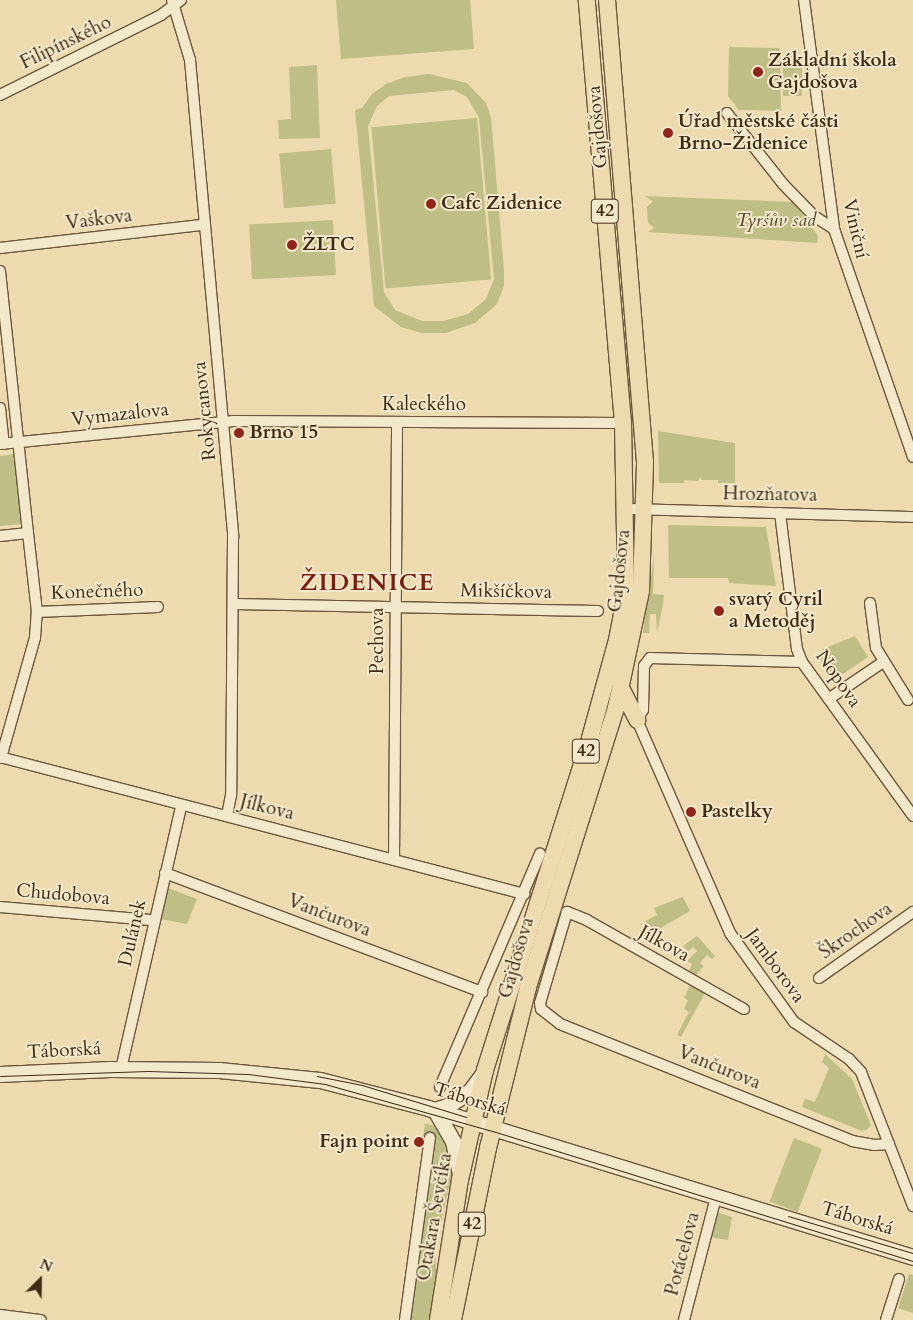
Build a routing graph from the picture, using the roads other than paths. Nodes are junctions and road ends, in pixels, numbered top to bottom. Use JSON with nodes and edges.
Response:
{"nodes":[{"id":1,"x":587,"y":0,"type":"edge"},
{"id":2,"x":607,"y":0,"type":"edge"},
{"id":3,"x":804,"y":0,"type":"edge"},
{"id":4,"x":175,"y":2,"type":"edge"},
{"id":5,"x":0,"y":95,"type":"edge"},
{"id":6,"x":727,"y":113,"type":"dead end"},
{"id":7,"x":203,"y":225,"type":"junction"},
{"id":8,"x":834,"y":229,"type":"junction"},
{"id":9,"x":0,"y":248,"type":"edge"},
{"id":10,"x":0,"y":271,"type":"edge"},
{"id":11,"x":0,"y":408,"type":"edge"},
{"id":12,"x":224,"y":422,"type":"junction"},
{"id":13,"x":397,"y":422,"type":"junction"},
{"id":14,"x":623,"y":423,"type":"junction"},
{"id":15,"x":19,"y":442,"type":"junction"},
{"id":16,"x":2,"y":444,"type":"edge"},
{"id":17,"x":913,"y":457,"type":"edge"},
{"id":18,"x":627,"y":509,"type":"junction"},
{"id":19,"x":646,"y":510,"type":"junction"},
{"id":20,"x":780,"y":513,"type":"junction"},
{"id":21,"x":913,"y":517,"type":"edge"},
{"id":22,"x":28,"y":533,"type":"junction"},
{"id":23,"x":0,"y":536,"type":"edge"},
{"id":24,"x":870,"y":603,"type":"dead end"},
{"id":25,"x":234,"y":604,"type":"junction"},
{"id":26,"x":396,"y":606,"type":"junction"},
{"id":27,"x":158,"y":607,"type":"dead end"},
{"id":28,"x":598,"y":611,"type":"dead end"},
{"id":29,"x":38,"y":612,"type":"junction"},
{"id":30,"x":802,"y":662,"type":"junction"},
{"id":31,"x":882,"y":662,"type":"junction"},
{"id":32,"x":621,"y":688,"type":"junction"},
{"id":33,"x":830,"y":698,"type":"junction"},
{"id":34,"x":908,"y":700,"type":"dead end"},
{"id":35,"x":637,"y":720,"type":"junction"},
{"id":36,"x":0,"y":758,"type":"edge"},
{"id":37,"x":181,"y":806,"type":"junction"},
{"id":38,"x":227,"y":816,"type":"junction"},
{"id":39,"x":913,"y":816,"type":"edge"},
{"id":40,"x":540,"y":854,"type":"dead end"},
{"id":41,"x":394,"y":860,"type":"junction"},
{"id":42,"x":165,"y":873,"type":"junction"},
{"id":43,"x":524,"y":894,"type":"junction"},
{"id":44,"x":0,"y":907,"type":"edge"},
{"id":45,"x":567,"y":912,"type":"joint"},
{"id":46,"x":913,"y":912,"type":"edge"},
{"id":47,"x":153,"y":920,"type":"junction"},
{"id":48,"x":819,"y":978,"type":"dead end"},
{"id":49,"x":482,"y":992,"type":"junction"},
{"id":50,"x":541,"y":1009,"type":"joint"},
{"id":51,"x":744,"y":1009,"type":"dead end"},
{"id":52,"x":121,"y":1069,"type":"junction"},
{"id":53,"x":485,"y":1070,"type":"junction"},
{"id":54,"x":0,"y":1074,"type":"edge"},
{"id":55,"x":440,"y":1087,"type":"dead end"},
{"id":56,"x":435,"y":1110,"type":"junction"},
{"id":57,"x":473,"y":1122,"type":"junction"},
{"id":58,"x":493,"y":1128,"type":"junction"},
{"id":59,"x":430,"y":1138,"type":"dead end"},
{"id":60,"x":889,"y":1144,"type":"junction"},
{"id":61,"x":460,"y":1180,"type":"junction"},
{"id":62,"x":716,"y":1197,"type":"junction"},
{"id":63,"x":913,"y":1206,"type":"edge"},
{"id":64,"x":913,"y":1257,"type":"edge"},
{"id":65,"x":899,"y":1279,"type":"dead end"},
{"id":66,"x":0,"y":1315,"type":"edge"},
{"id":67,"x":41,"y":1320,"type":"edge"},
{"id":68,"x":405,"y":1320,"type":"edge"},
{"id":69,"x":438,"y":1320,"type":"edge"},
{"id":70,"x":454,"y":1320,"type":"edge"},
{"id":71,"x":684,"y":1320,"type":"edge"},
{"id":72,"x":886,"y":1320,"type":"edge"}],
"edges":[{"from":1,"to":14,"type":"main road","name":"Gajdošova","number":"42"},
{"from":2,"to":19,"type":"main road","name":"Gajdošova","number":"42"},
{"from":3,"to":8,"type":"street","name":"Viniční"},
{"from":4,"to":5,"type":"street","name":"Filipínského"},
{"from":4,"to":7,"type":"street","name":"Rokycanova"},
{"from":6,"to":8,"type":"street"},
{"from":7,"to":9,"type":"street","name":"Vaškova"},
{"from":7,"to":12,"type":"street","name":"Rokycanova"},
{"from":8,"to":17,"type":"street","name":"Viniční"},
{"from":10,"to":15,"type":"street"},
{"from":11,"to":16,"type":"street"},
{"from":12,"to":13,"type":"street","name":"Kaleckého"},
{"from":12,"to":15,"type":"street","name":"Vymazalova"},
{"from":12,"to":25,"type":"street","name":"Rokycanova"},
{"from":13,"to":14,"type":"street","name":"Kaleckého"},
{"from":13,"to":26,"type":"street","name":"Pechova"},
{"from":14,"to":18,"type":"main road","name":"Gajdošova","number":"42"},
{"from":15,"to":16,"type":"street","name":"Vymazalova"},
{"from":15,"to":22,"type":"street"},
{"from":18,"to":19,"type":"street","name":"Hrozňatova"},
{"from":18,"to":53,"type":"main road","name":"Gajdošova","number":"42"},
{"from":19,"to":20,"type":"street","name":"Hrozňatova"},
{"from":19,"to":32,"type":"main road","name":"Gajdošova","number":"42"},
{"from":20,"to":21,"type":"street","name":"Hrozňatova"},
{"from":20,"to":30,"type":"street","name":"Nopova"},
{"from":22,"to":23,"type":"street"},
{"from":22,"to":29,"type":"street"},
{"from":24,"to":31,"type":"street"},
{"from":25,"to":26,"type":"street","name":"Mikšíčkova"},
{"from":25,"to":38,"type":"street","name":"Rokycanova"},
{"from":26,"to":28,"type":"street","name":"Mikšíčkova"},
{"from":26,"to":41,"type":"street","name":"Pechova"},
{"from":27,"to":29,"type":"street","name":"Konečného"},
{"from":29,"to":36,"type":"street"},
{"from":30,"to":33,"type":"street","name":"Nopova"},
{"from":30,"to":35,"type":"street"},
{"from":31,"to":33,"type":"street"},
{"from":31,"to":34,"type":"street"},
{"from":32,"to":35,"type":"main road"},
{"from":32,"to":58,"type":"main road","name":"Gajdošova","number":"42"},
{"from":33,"to":39,"type":"street","name":"Nopova"},
{"from":35,"to":60,"type":"street","name":"Jamborova"},
{"from":36,"to":37,"type":"street","name":"Jílkova"},
{"from":37,"to":38,"type":"street","name":"Jílkova"},
{"from":37,"to":42,"type":"street","name":"Dulánek"},
{"from":38,"to":41,"type":"street","name":"Jílkova"},
{"from":40,"to":43,"type":"street","name":"Gajdošova"},
{"from":41,"to":43,"type":"street","name":"Jílkova"},
{"from":42,"to":47,"type":"street","name":"Dulánek"},
{"from":42,"to":49,"type":"street","name":"Vančurova"},
{"from":43,"to":49,"type":"street","name":"Gajdošova"},
{"from":44,"to":47,"type":"street","name":"Chudobova"},
{"from":45,"to":50,"type":"street","name":"Gajdošova"},
{"from":45,"to":51,"type":"street","name":"Jílkova"},
{"from":46,"to":48,"type":"street","name":"Škrochova"},
{"from":47,"to":52,"type":"street","name":"Dulánek"},
{"from":49,"to":55,"type":"street","name":"Gajdošova"},
{"from":50,"to":60,"type":"street","name":"Vančurova"},
{"from":52,"to":54,"type":"street","name":"Táborská"},
{"from":52,"to":56,"type":"street","name":"Táborská"},
{"from":53,"to":56,"type":"street"},
{"from":53,"to":57,"type":"main road","name":"Gajdošova","number":"42"},
{"from":56,"to":57,"type":"street","name":"Táborská"},
{"from":56,"to":61,"type":"street"},
{"from":57,"to":58,"type":"street","name":"Táborská"},
{"from":57,"to":61,"type":"main road","name":"Otakara Ševčíka","number":"42"},
{"from":58,"to":62,"type":"street","name":"Táborská"},
{"from":58,"to":70,"type":"main road","name":"Otakara Ševčíka","number":"42"},
{"from":59,"to":68,"type":"street","name":"Otakara Ševčíka"},
{"from":60,"to":63,"type":"street","name":"Jamborova"},
{"from":61,"to":69,"type":"main road","name":"Otakara Ševčíka","number":"42"},
{"from":62,"to":64,"type":"street","name":"Táborská"},
{"from":62,"to":71,"type":"street","name":"Potácelova"},
{"from":65,"to":72,"type":"street"},
{"from":66,"to":67,"type":"street"}]}
